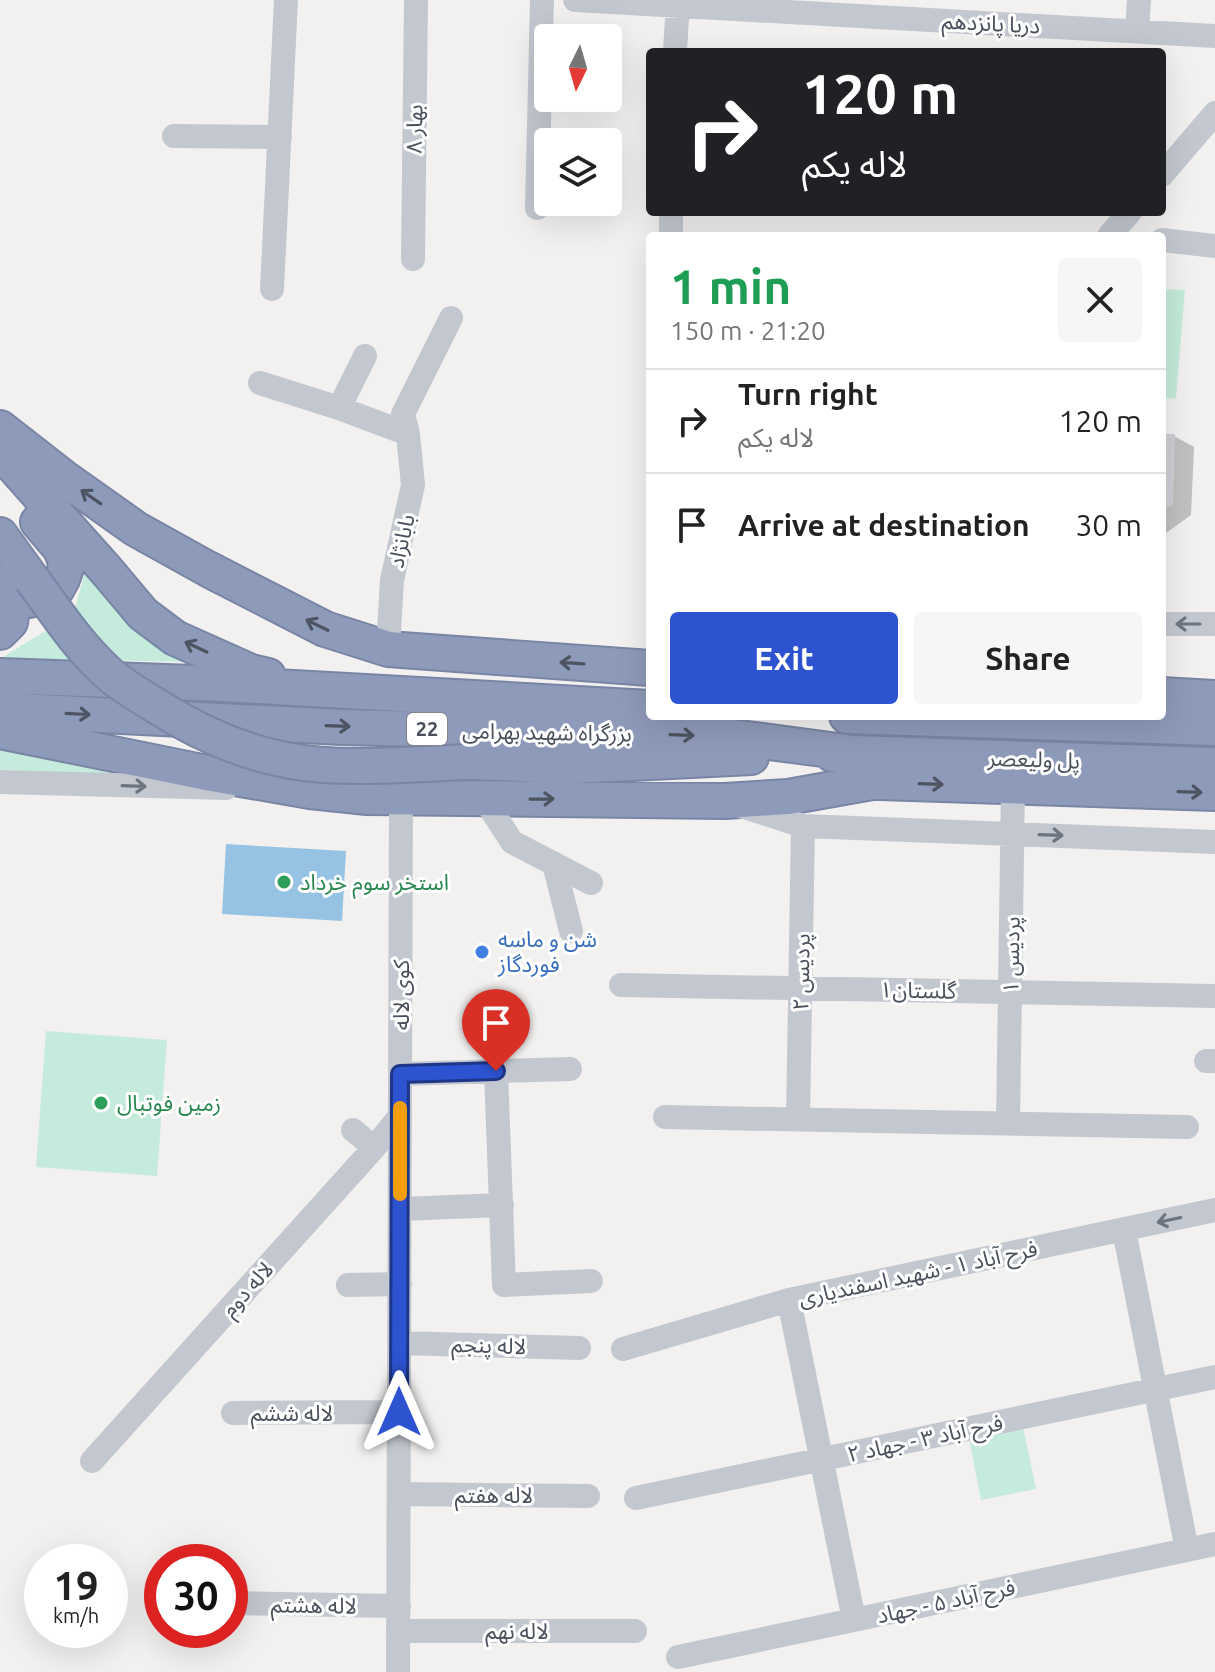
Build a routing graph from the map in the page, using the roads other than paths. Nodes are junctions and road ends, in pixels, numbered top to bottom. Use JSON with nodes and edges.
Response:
{"nodes":[{"id":1,"x":286,"y":0,"type":"edge"},
{"id":2,"x":416,"y":0,"type":"edge"},
{"id":3,"x":542,"y":0,"type":"edge"},
{"id":4,"x":575,"y":0,"type":"edge"},
{"id":5,"x":1139,"y":0,"type":"edge"},
{"id":6,"x":677,"y":3,"type":"edge"},
{"id":7,"x":1137,"y":31,"type":"junction"},
{"id":8,"x":1215,"y":36,"type":"edge"},
{"id":9,"x":675,"y":48,"type":"edge"},
{"id":10,"x":1215,"y":113,"type":"edge"},
{"id":11,"x":539,"y":128,"type":"edge"},
{"id":12,"x":174,"y":136,"type":"dead end"},
{"id":13,"x":280,"y":137,"type":"junction"},
{"id":14,"x":1166,"y":167,"type":"edge"},
{"id":15,"x":1166,"y":240,"type":"edge"},
{"id":16,"x":1215,"y":246,"type":"edge"},
{"id":17,"x":413,"y":259,"type":"dead end"},
{"id":18,"x":272,"y":289,"type":"dead end"},
{"id":19,"x":451,"y":318,"type":"dead end"},
{"id":20,"x":365,"y":356,"type":"dead end"},
{"id":21,"x":260,"y":383,"type":"dead end"},
{"id":22,"x":339,"y":408,"type":"junction"},
{"id":23,"x":0,"y":428,"type":"edge"},
{"id":24,"x":408,"y":434,"type":"junction"},
{"id":25,"x":0,"y":451,"type":"edge"},
{"id":26,"x":0,"y":477,"type":"edge"},
{"id":27,"x":0,"y":535,"type":"edge"},
{"id":28,"x":15,"y":586,"type":"edge"},
{"id":29,"x":1166,"y":624,"type":"edge"},
{"id":30,"x":1215,"y":624,"type":"edge"},
{"id":31,"x":0,"y":632,"type":"edge"},
{"id":32,"x":388,"y":649,"type":"junction"},
{"id":33,"x":646,"y":668,"type":"edge"},
{"id":34,"x":0,"y":676,"type":"edge"},
{"id":35,"x":1166,"y":678,"type":"edge"},
{"id":36,"x":1215,"y":678,"type":"edge"},
{"id":37,"x":646,"y":684,"type":"edge"},
{"id":38,"x":322,"y":691,"type":"junction"},
{"id":39,"x":1166,"y":695,"type":"edge"},
{"id":40,"x":466,"y":697,"type":"junction"},
{"id":41,"x":1215,"y":698,"type":"edge"},
{"id":42,"x":646,"y":708,"type":"edge"},
{"id":43,"x":0,"y":710,"type":"edge"},
{"id":44,"x":971,"y":720,"type":"edge"},
{"id":45,"x":1215,"y":728,"type":"edge"},
{"id":46,"x":0,"y":731,"type":"edge"},
{"id":47,"x":853,"y":753,"type":"junction"},
{"id":48,"x":1215,"y":765,"type":"edge"},
{"id":49,"x":573,"y":766,"type":"junction"},
{"id":50,"x":0,"y":782,"type":"edge"},
{"id":51,"x":872,"y":782,"type":"junction"},
{"id":52,"x":1013,"y":787,"type":"junction"},
{"id":53,"x":310,"y":791,"type":"junction"},
{"id":54,"x":1215,"y":793,"type":"edge"},
{"id":55,"x":401,"y":798,"type":"junction"},
{"id":56,"x":485,"y":800,"type":"junction"},
{"id":57,"x":725,"y":801,"type":"junction"},
{"id":58,"x":803,"y":826,"type":"junction"},
{"id":59,"x":1013,"y":834,"type":"junction"},
{"id":60,"x":1215,"y":842,"type":"edge"},
{"id":61,"x":554,"y":864,"type":"junction"},
{"id":62,"x":591,"y":883,"type":"dead end"},
{"id":63,"x":571,"y":931,"type":"dead end"},
{"id":64,"x":621,"y":985,"type":"dead end"},
{"id":65,"x":800,"y":988,"type":"junction"},
{"id":66,"x":1010,"y":992,"type":"junction"},
{"id":67,"x":1215,"y":996,"type":"edge"},
{"id":68,"x":570,"y":1069,"type":"dead end"},
{"id":69,"x":496,"y":1071,"type":"junction"},
{"id":70,"x":400,"y":1074,"type":"junction"},
{"id":71,"x":400,"y":1116,"type":"junction"},
{"id":72,"x":665,"y":1117,"type":"dead end"},
{"id":73,"x":798,"y":1119,"type":"junction"},
{"id":74,"x":1008,"y":1123,"type":"junction"},
{"id":75,"x":1187,"y":1127,"type":"dead end"},
{"id":76,"x":353,"y":1130,"type":"dead end"},
{"id":77,"x":374,"y":1148,"type":"junction"},
{"id":78,"x":502,"y":1205,"type":"junction"},
{"id":79,"x":400,"y":1209,"type":"junction"},
{"id":80,"x":1215,"y":1210,"type":"edge"},
{"id":81,"x":1124,"y":1230,"type":"junction"},
{"id":82,"x":591,"y":1281,"type":"dead end"},
{"id":83,"x":400,"y":1284,"type":"junction"},
{"id":84,"x":348,"y":1285,"type":"dead end"},
{"id":85,"x":789,"y":1300,"type":"junction"},
{"id":86,"x":399,"y":1343,"type":"junction"},
{"id":87,"x":579,"y":1348,"type":"dead end"},
{"id":88,"x":623,"y":1349,"type":"dead end"},
{"id":89,"x":1215,"y":1377,"type":"edge"},
{"id":90,"x":1155,"y":1389,"type":"junction"},
{"id":91,"x":399,"y":1412,"type":"junction"},
{"id":92,"x":233,"y":1413,"type":"dead end"},
{"id":93,"x":821,"y":1459,"type":"junction"},
{"id":94,"x":92,"y":1461,"type":"dead end"},
{"id":95,"x":399,"y":1494,"type":"junction"},
{"id":96,"x":588,"y":1496,"type":"dead end"},
{"id":97,"x":636,"y":1498,"type":"dead end"},
{"id":98,"x":1215,"y":1544,"type":"edge"},
{"id":99,"x":1187,"y":1550,"type":"junction"},
{"id":100,"x":248,"y":1603,"type":"edge"},
{"id":101,"x":399,"y":1606,"type":"junction"},
{"id":102,"x":854,"y":1620,"type":"junction"},
{"id":103,"x":398,"y":1631,"type":"junction"},
{"id":104,"x":635,"y":1631,"type":"dead end"},
{"id":105,"x":678,"y":1657,"type":"dead end"},
{"id":106,"x":398,"y":1672,"type":"edge"}],
"edges":[{"from":1,"to":13,"type":"street"},
{"from":2,"to":17,"type":"street","name":"بهار ۸"},
{"from":3,"to":11,"type":"street"},
{"from":4,"to":6,"type":"street","name":"دریا پانزدهم"},
{"from":5,"to":7,"type":"street"},
{"from":6,"to":7,"type":"street","name":"دریا پانزدهم"},
{"from":6,"to":9,"type":"street"},
{"from":7,"to":8,"type":"street","name":"دریا پانزدهم"},
{"from":10,"to":14,"type":"street"},
{"from":12,"to":13,"type":"street"},
{"from":13,"to":18,"type":"street"},
{"from":15,"to":16,"type":"street"},
{"from":19,"to":24,"type":"street","name":"بابانژاد"},
{"from":20,"to":22,"type":"street"},
{"from":21,"to":22,"type":"street"},
{"from":22,"to":24,"type":"street"},
{"from":32,"to":23,"type":"highway","one_way":true},
{"from":24,"to":32,"type":"street","name":"بابانژاد"},
{"from":38,"to":25,"type":"highway","one_way":true},
{"from":26,"to":28,"type":"highway"},
{"from":27,"to":28,"type":"highway"},
{"from":28,"to":31,"type":"highway"},
{"from":28,"to":49,"type":"highway","bridge":true},
{"from":30,"to":29,"type":"street","one_way":true},
{"from":33,"to":32,"type":"highway","one_way":true},
{"from":34,"to":38,"type":"highway","name":"بزرگراه شهید بهرامی","number":"22"},
{"from":35,"to":36,"type":"highway"},
{"from":37,"to":40,"type":"highway"},
{"from":38,"to":40,"type":"highway","name":"بزرگراه شهید بهرامی","number":"22"},
{"from":39,"to":41,"type":"highway"},
{"from":40,"to":42,"type":"highway","name":"بزرگراه شهید بهرامی","number":"22"},
{"from":43,"to":47,"type":"highway","name":"بزرگراه شهید بهرامی","number":"22","one_way":true},
{"from":44,"to":45,"type":"highway","name":"پل ولیعصر"},
{"from":46,"to":53,"type":"highway"},
{"from":47,"to":48,"type":"highway","name":"پل ولیعصر","number":"22"},
{"from":47,"to":49,"type":"highway"},
{"from":49,"to":51,"type":"highway"},
{"from":50,"to":53,"type":"street","one_way":true},
{"from":51,"to":52,"type":"highway","one_way":true},
{"from":51,"to":57,"type":"highway"},
{"from":52,"to":54,"type":"highway","one_way":true},
{"from":52,"to":59,"type":"street","name":"پردیس ۱"},
{"from":53,"to":55,"type":"highway"},
{"from":55,"to":56,"type":"highway"},
{"from":55,"to":70,"type":"street","name":"کوی لاله"},
{"from":56,"to":57,"type":"highway","one_way":true},
{"from":56,"to":61,"type":"street"},
{"from":57,"to":58,"type":"street"},
{"from":58,"to":59,"type":"street"},
{"from":58,"to":65,"type":"street","name":"پردیس ۲"},
{"from":59,"to":60,"type":"street","one_way":true},
{"from":59,"to":66,"type":"street","name":"پردیس ۱"},
{"from":61,"to":62,"type":"street"},
{"from":61,"to":63,"type":"street"},
{"from":64,"to":65,"type":"street","name":"گلستان۱"},
{"from":65,"to":66,"type":"street","name":"گلستان۱"},
{"from":65,"to":73,"type":"street","name":"پردیس ۲"},
{"from":66,"to":67,"type":"street","name":"گلستان۱"},
{"from":66,"to":74,"type":"street","name":"پردیس ۱"},
{"from":68,"to":69,"type":"street"},
{"from":69,"to":70,"type":"street"},
{"from":69,"to":78,"type":"street"},
{"from":70,"to":71,"type":"street","name":"کوی لاله"},
{"from":71,"to":77,"type":"street","name":"لاله دوم"},
{"from":71,"to":79,"type":"street","name":"کوی لاله"},
{"from":72,"to":73,"type":"street"},
{"from":73,"to":74,"type":"street"},
{"from":74,"to":75,"type":"street"},
{"from":76,"to":77,"type":"street"},
{"from":77,"to":94,"type":"street","name":"لاله دوم"},
{"from":78,"to":79,"type":"street"},
{"from":78,"to":82,"type":"street"},
{"from":79,"to":83,"type":"street","name":"کوی لاله"},
{"from":80,"to":81,"type":"street","name":"فرح آباد ۱ - شهید اسفندیاری","one_way":true},
{"from":81,"to":85,"type":"street","name":"فرح آباد ۱ - شهید اسفندیاری"},
{"from":81,"to":90,"type":"street"},
{"from":83,"to":84,"type":"street"},
{"from":83,"to":86,"type":"street","name":"کوی لاله"},
{"from":85,"to":88,"type":"street","name":"فرح آباد ۱ - شهید اسفندیاری"},
{"from":85,"to":93,"type":"street"},
{"from":86,"to":87,"type":"street","name":"لاله پنجم"},
{"from":86,"to":91,"type":"street","name":"کوی لاله"},
{"from":89,"to":90,"type":"street","name":"فرح آباد ۳ - جهاد ۲"},
{"from":90,"to":93,"type":"street","name":"فرح آباد ۳ - جهاد ۲"},
{"from":90,"to":99,"type":"street"},
{"from":91,"to":92,"type":"street","name":"لاله ششم"},
{"from":91,"to":95,"type":"street","name":"کوی لاله"},
{"from":93,"to":97,"type":"street","name":"فرح آباد ۳ - جهاد ۲"},
{"from":93,"to":102,"type":"street"},
{"from":95,"to":96,"type":"street","name":"لاله هفتم"},
{"from":95,"to":101,"type":"street","name":"کوی لاله"},
{"from":98,"to":99,"type":"street","name":"فرح آباد ۵ - جهاد"},
{"from":99,"to":102,"type":"street","name":"فرح آباد ۵ - جهاد"},
{"from":100,"to":101,"type":"street","name":"لاله هشتم"},
{"from":101,"to":103,"type":"street","name":"کوی لاله"},
{"from":102,"to":105,"type":"street","name":"فرح آباد ۵ - جهاد"},
{"from":103,"to":104,"type":"street","name":"لاله نهم"},
{"from":103,"to":106,"type":"street","name":"کوی لاله"}]}
